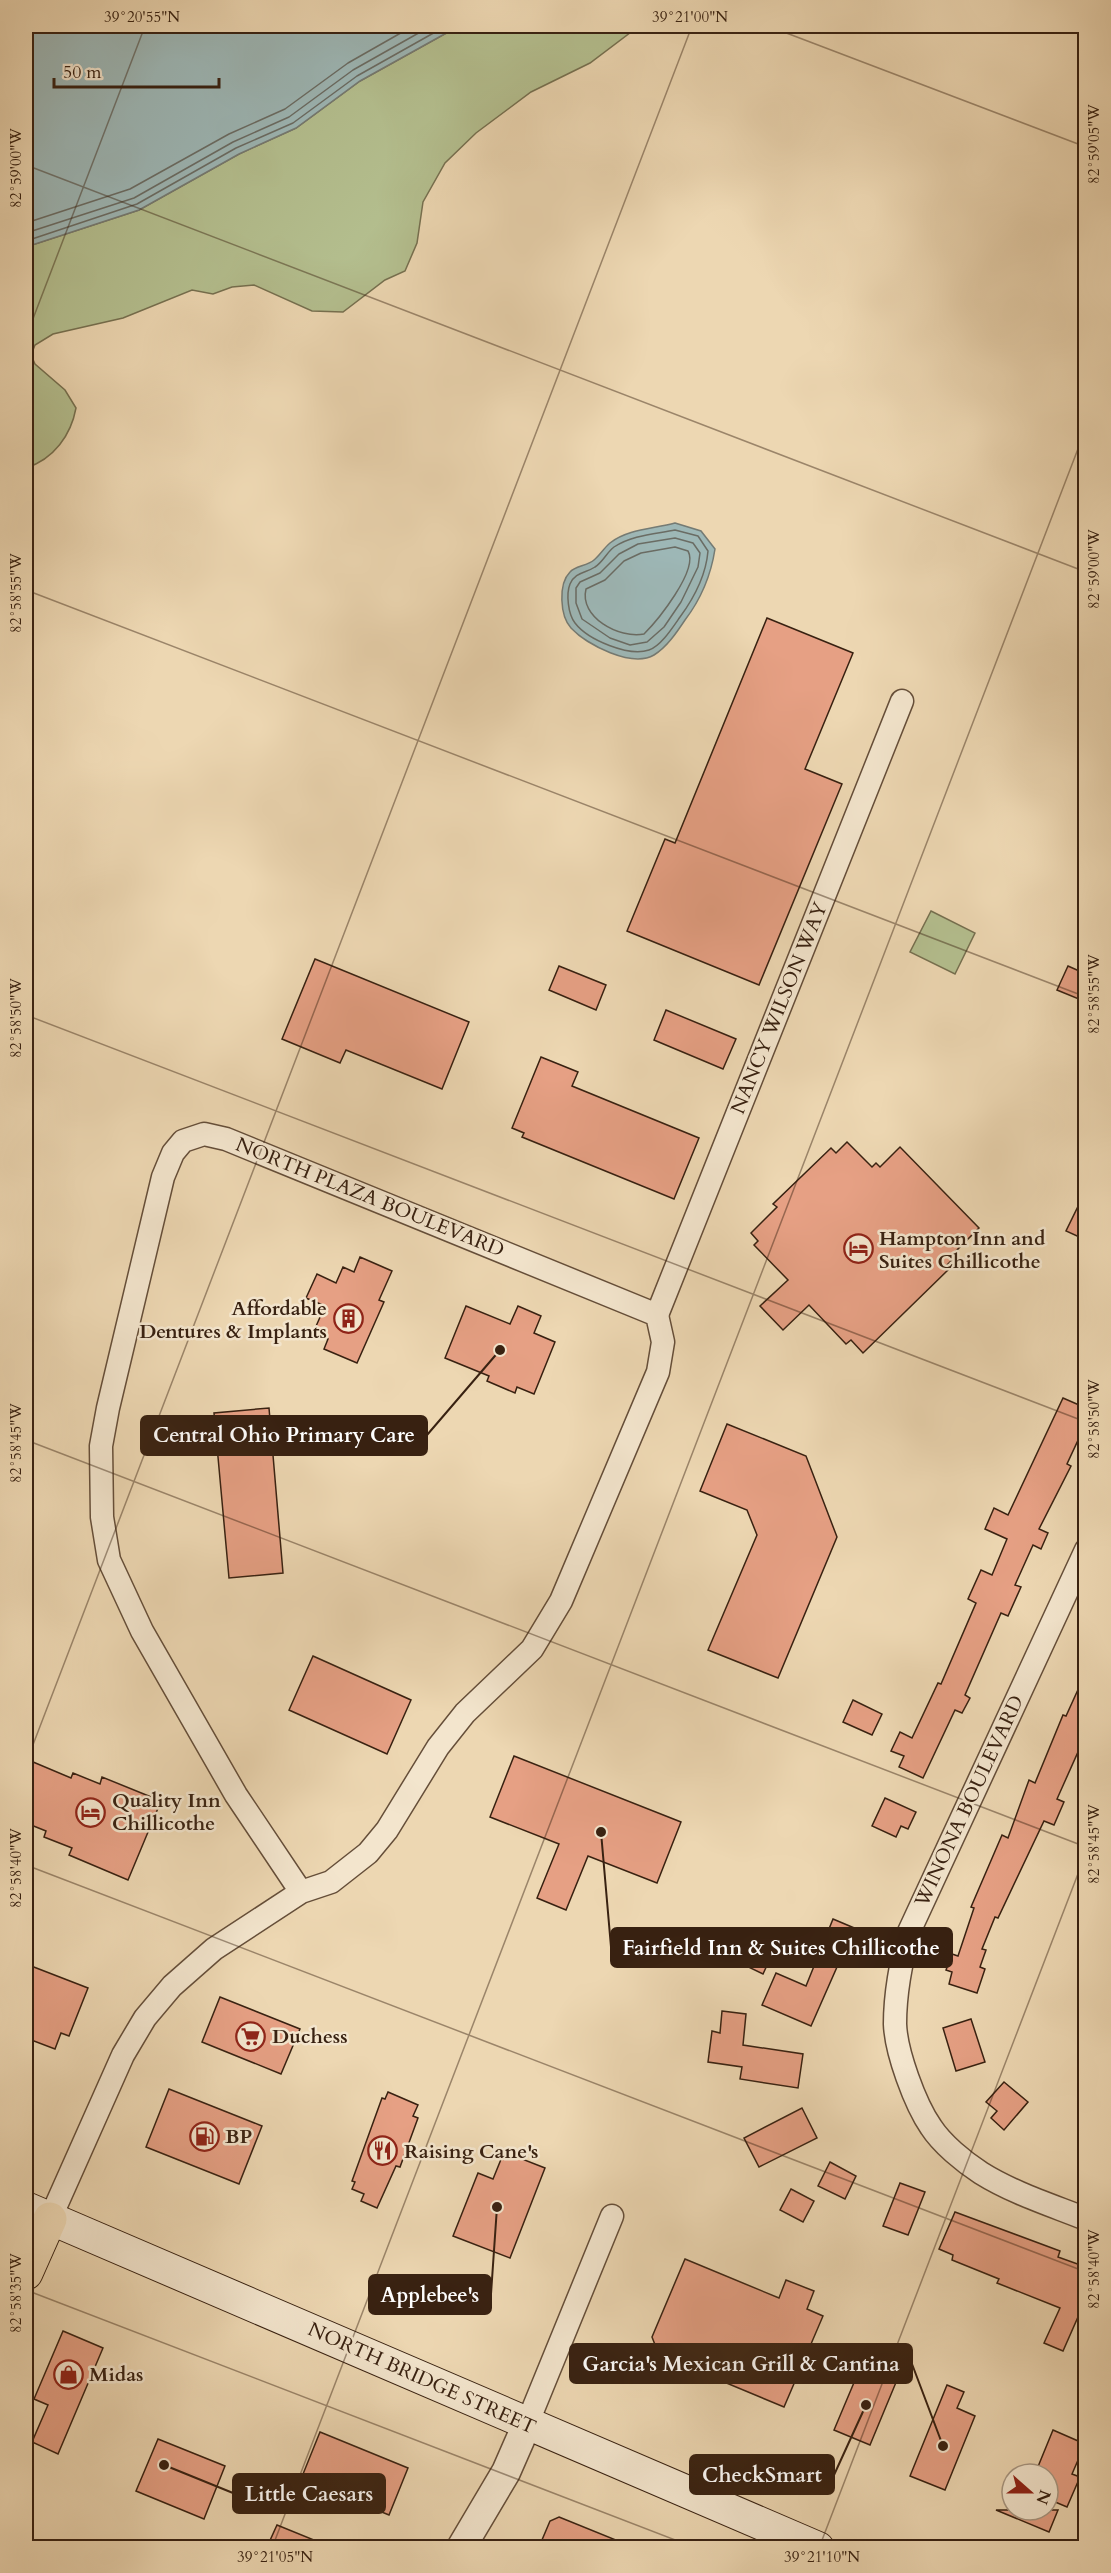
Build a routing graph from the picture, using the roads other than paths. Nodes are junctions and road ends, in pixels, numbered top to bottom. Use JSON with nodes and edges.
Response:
{"nodes":[{"id":1,"x":902,"y":701,"type":"dead end"},
{"id":2,"x":657,"y":1315,"type":"junction"},
{"id":3,"x":1086,"y":1550,"type":"edge"},
{"id":4,"x":300,"y":1892,"type":"junction"},
{"id":5,"x":38,"y":2213,"type":"edge"},
{"id":6,"x":612,"y":2216,"type":"dead end"},
{"id":7,"x":1086,"y":2218,"type":"edge"},
{"id":8,"x":26,"y":2273,"type":"edge"},
{"id":9,"x":527,"y":2424,"type":"junction"},
{"id":10,"x":461,"y":2547,"type":"edge"},
{"id":11,"x":818,"y":2547,"type":"edge"}],
"edges":[{"from":1,"to":2,"type":"street","name":"NANCY WILSON WAY"},
{"from":2,"to":4,"type":"street"},
{"from":2,"to":4,"type":"street","name":"NORTH PLAZA BOULEVARD"},
{"from":3,"to":7,"type":"street","name":"WINONA BOULEVARD"},
{"from":4,"to":5,"type":"street"},
{"from":5,"to":8,"type":"highway"},
{"from":5,"to":9,"type":"main road","name":"NORTH BRIDGE STREET"},
{"from":6,"to":9,"type":"street"},
{"from":9,"to":10,"type":"street"},
{"from":9,"to":11,"type":"main road","name":"NORTH BRIDGE STREET"}]}
